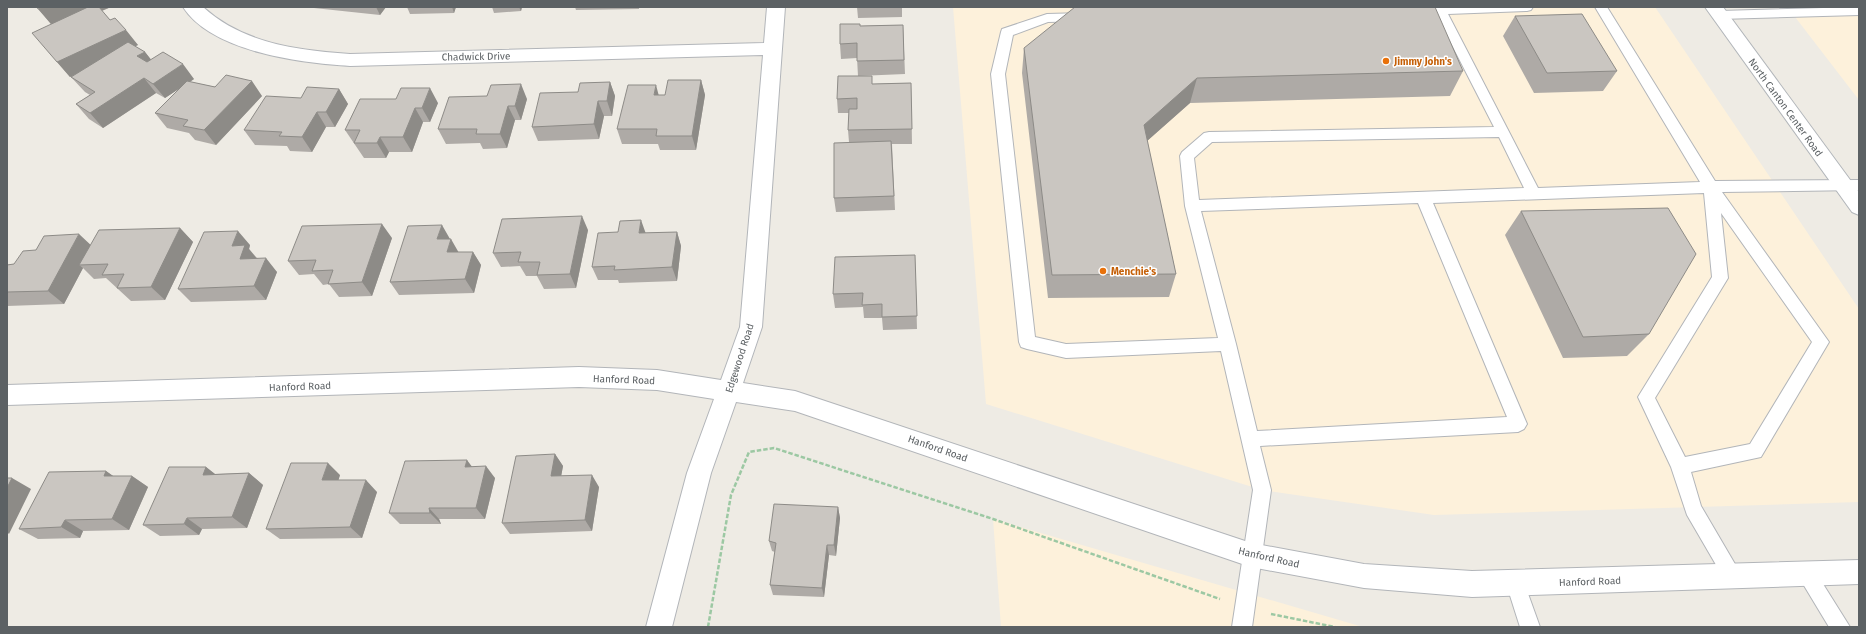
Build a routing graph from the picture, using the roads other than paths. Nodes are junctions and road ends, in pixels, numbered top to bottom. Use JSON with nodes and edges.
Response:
{"nodes":[{"id":1,"x":192,"y":7,"type":"edge"},
{"id":2,"x":776,"y":7,"type":"edge"},
{"id":3,"x":1527,"y":7,"type":"edge"},
{"id":4,"x":1601,"y":7,"type":"edge"},
{"id":5,"x":1440,"y":10,"type":"junction"},
{"id":6,"x":1424,"y":11,"type":"edge"},
{"id":7,"x":1717,"y":11,"type":"edge"},
{"id":8,"x":1859,"y":11,"type":"edge"},
{"id":9,"x":1094,"y":17,"type":"edge"},
{"id":10,"x":773,"y":49,"type":"junction"},
{"id":11,"x":1503,"y":132,"type":"junction"},
{"id":12,"x":1851,"y":184,"type":"edge"},
{"id":13,"x":1711,"y":187,"type":"junction"},
{"id":14,"x":1534,"y":194,"type":"junction"},
{"id":15,"x":1423,"y":198,"type":"junction"},
{"id":16,"x":1192,"y":206,"type":"junction"},
{"id":17,"x":1859,"y":207,"type":"edge"},
{"id":18,"x":1228,"y":344,"type":"junction"},
{"id":19,"x":729,"y":391,"type":"junction"},
{"id":20,"x":7,"y":395,"type":"edge"},
{"id":21,"x":1250,"y":439,"type":"junction"},
{"id":22,"x":1680,"y":466,"type":"junction"},
{"id":23,"x":1251,"y":555,"type":"junction"},
{"id":24,"x":1859,"y":572,"type":"edge"},
{"id":25,"x":1806,"y":574,"type":"junction"},
{"id":26,"x":1733,"y":576,"type":"junction"},
{"id":27,"x":1515,"y":583,"type":"junction"},
{"id":28,"x":659,"y":627,"type":"edge"},
{"id":29,"x":1242,"y":627,"type":"edge"},
{"id":30,"x":1530,"y":627,"type":"edge"},
{"id":31,"x":1840,"y":627,"type":"edge"}],
"edges":[{"from":1,"to":10,"type":"street","name":"Chadwick Drive"},
{"from":2,"to":10,"type":"street","name":"Edgewood Road"},
{"from":3,"to":5,"type":"lane"},
{"from":4,"to":13,"type":"lane"},
{"from":5,"to":6,"type":"lane"},
{"from":5,"to":11,"type":"lane"},
{"from":7,"to":8,"type":"lane"},
{"from":7,"to":12,"type":"street","name":"North Canton Center Road"},
{"from":9,"to":18,"type":"lane"},
{"from":10,"to":19,"type":"street","name":"Edgewood Road"},
{"from":11,"to":14,"type":"lane"},
{"from":11,"to":16,"type":"lane"},
{"from":12,"to":13,"type":"lane"},
{"from":12,"to":17,"type":"street","name":"North Canton Center Road"},
{"from":13,"to":14,"type":"lane"},
{"from":13,"to":22,"type":"lane"},
{"from":13,"to":22,"type":"lane"},
{"from":14,"to":15,"type":"lane"},
{"from":15,"to":16,"type":"lane"},
{"from":15,"to":21,"type":"lane"},
{"from":16,"to":18,"type":"lane"},
{"from":18,"to":21,"type":"lane"},
{"from":19,"to":20,"type":"street","name":"Hanford Road"},
{"from":19,"to":23,"type":"street","name":"Hanford Road"},
{"from":19,"to":28,"type":"street","name":"Edgewood Road"},
{"from":21,"to":23,"type":"lane"},
{"from":22,"to":26,"type":"lane"},
{"from":23,"to":27,"type":"street","name":"Hanford Road"},
{"from":23,"to":29,"type":"lane"},
{"from":24,"to":25,"type":"street","name":"Hanford Road"},
{"from":25,"to":26,"type":"street","name":"Hanford Road"},
{"from":25,"to":31,"type":"lane"},
{"from":26,"to":27,"type":"street","name":"Hanford Road"},
{"from":27,"to":30,"type":"lane"}]}
